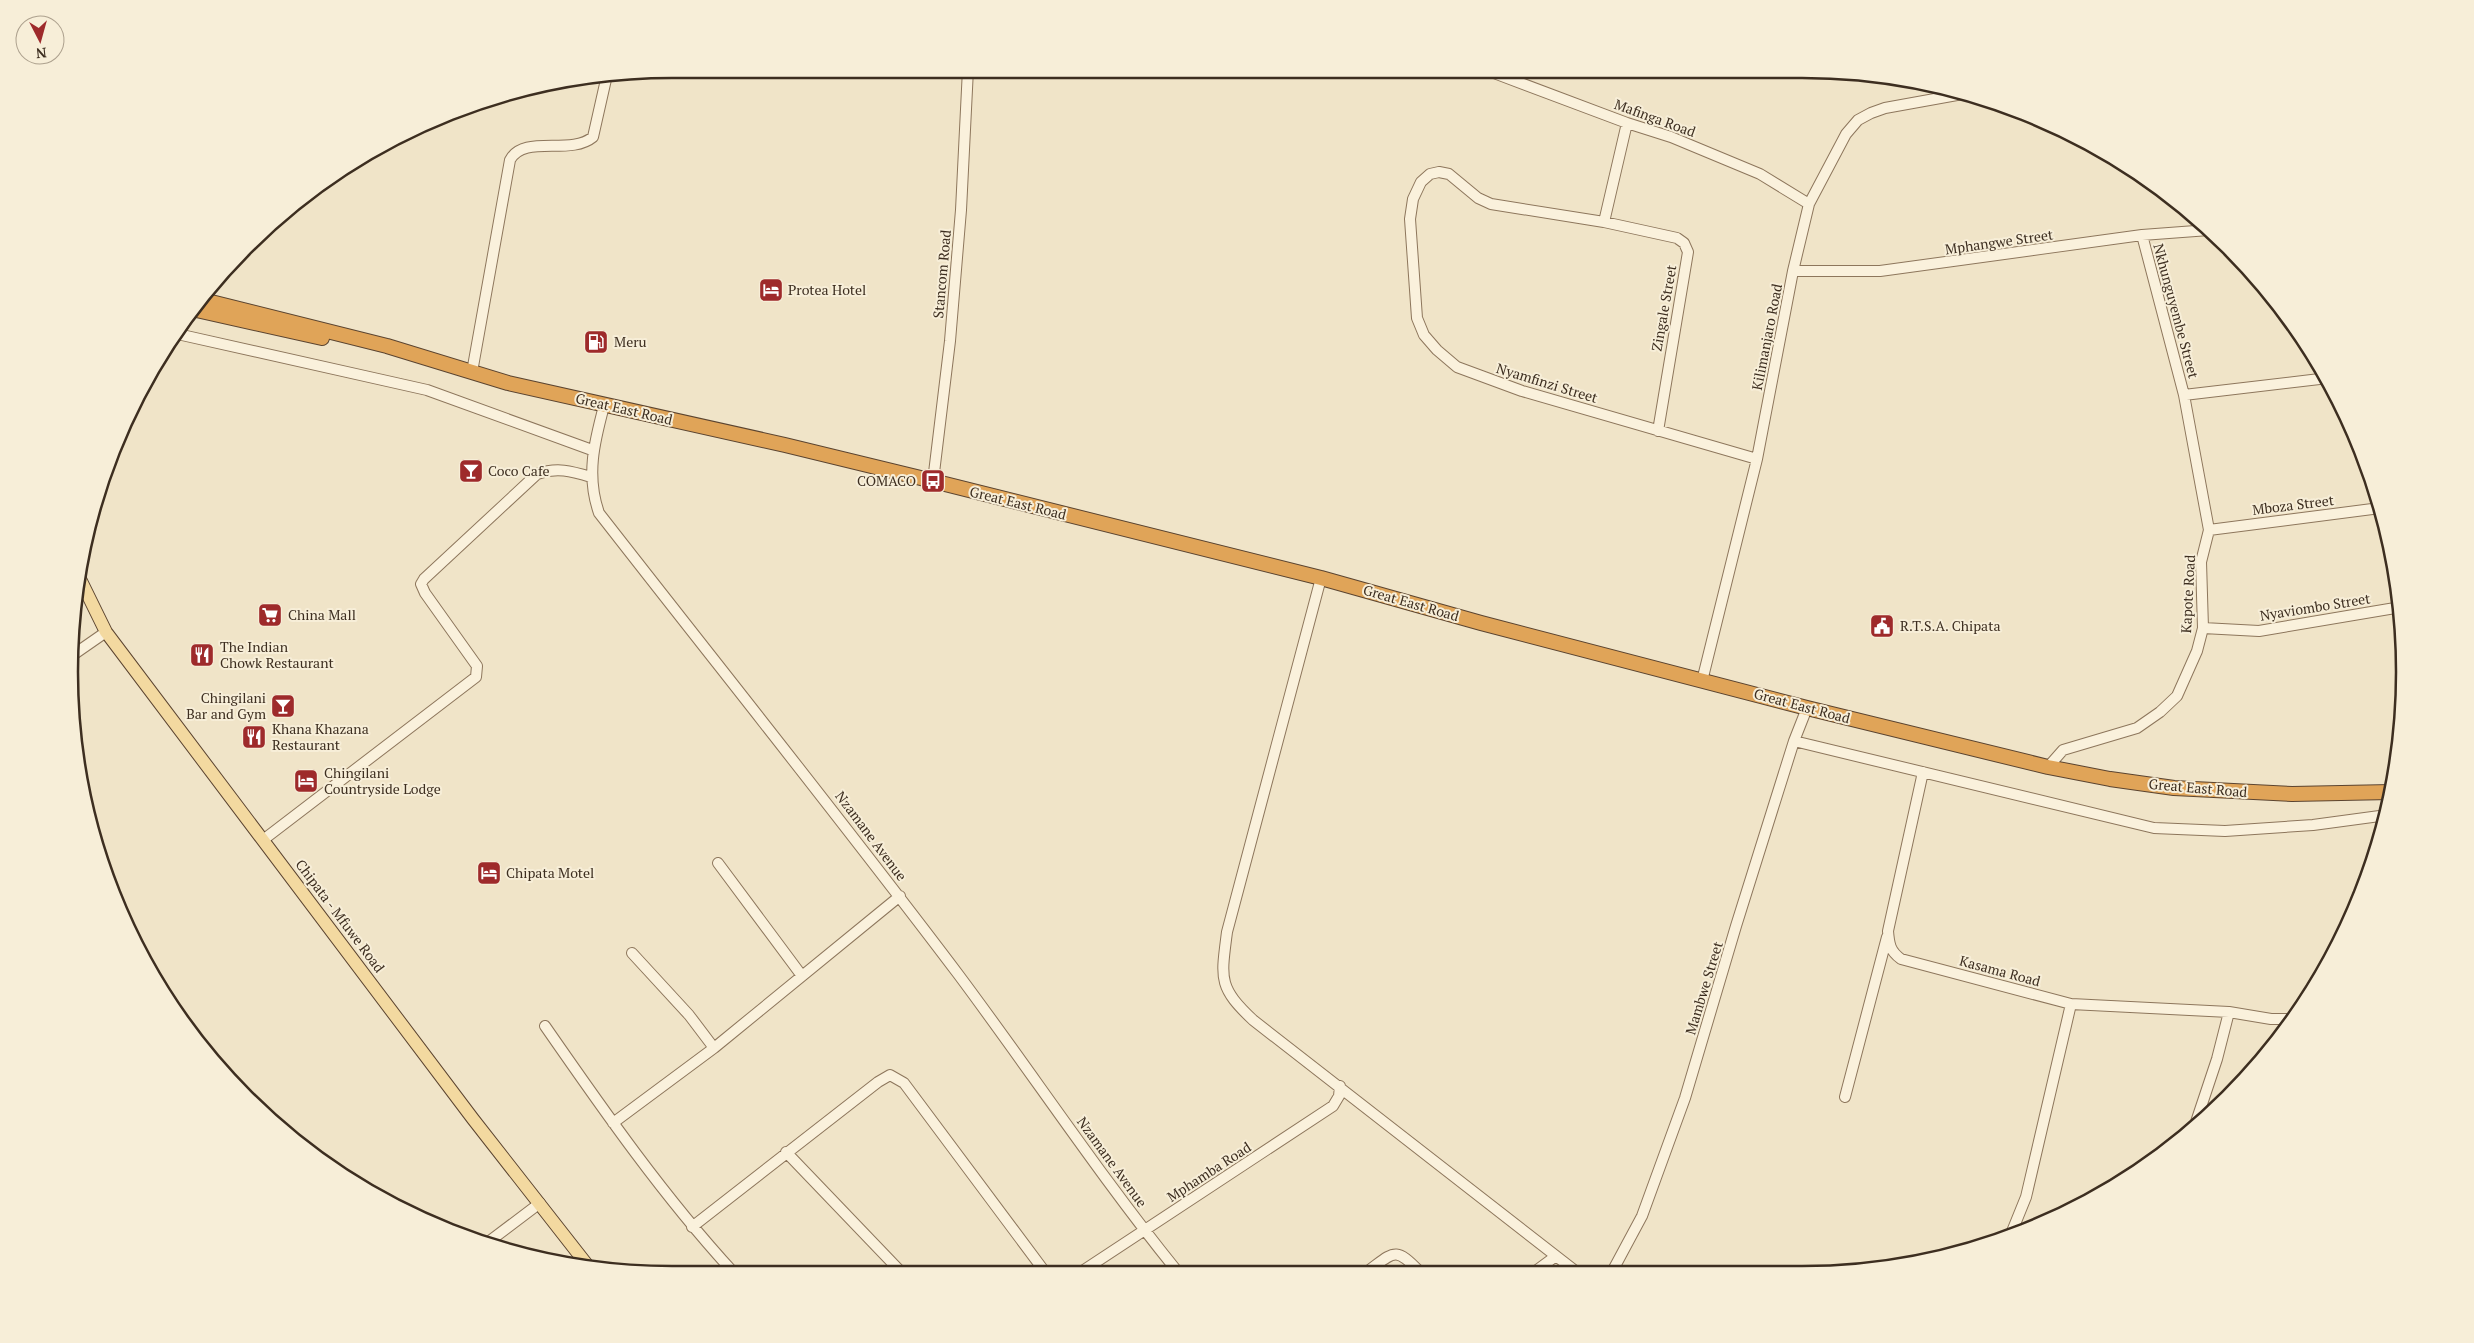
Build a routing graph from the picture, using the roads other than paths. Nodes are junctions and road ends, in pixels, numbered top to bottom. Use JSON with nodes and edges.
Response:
{"nodes":[{"id":1,"x":968,"y":78,"type":"edge"},
{"id":2,"x":1507,"y":78,"type":"edge"},
{"id":3,"x":605,"y":82,"type":"edge"},
{"id":4,"x":1949,"y":96,"type":"edge"},
{"id":5,"x":1627,"y":123,"type":"junction"},
{"id":6,"x":1809,"y":204,"type":"junction"},
{"id":7,"x":1604,"y":222,"type":"junction"},
{"id":8,"x":2200,"y":231,"type":"edge"},
{"id":9,"x":2142,"y":235,"type":"junction"},
{"id":10,"x":1414,"y":250,"type":"joint"},
{"id":11,"x":1793,"y":271,"type":"junction"},
{"id":12,"x":207,"y":301,"type":"edge"},
{"id":13,"x":200,"y":311,"type":"edge"},
{"id":14,"x":182,"y":335,"type":"edge"},
{"id":15,"x":438,"y":362,"type":"junction"},
{"id":16,"x":472,"y":372,"type":"junction"},
{"id":17,"x":2319,"y":379,"type":"edge"},
{"id":18,"x":2184,"y":395,"type":"junction"},
{"id":19,"x":604,"y":406,"type":"junction"},
{"id":20,"x":1658,"y":430,"type":"junction"},
{"id":21,"x":592,"y":450,"type":"junction"},
{"id":22,"x":1757,"y":459,"type":"junction"},
{"id":23,"x":591,"y":477,"type":"junction"},
{"id":24,"x":933,"y":481,"type":"junction"},
{"id":25,"x":2373,"y":509,"type":"edge"},
{"id":26,"x":2209,"y":530,"type":"junction"},
{"id":27,"x":1321,"y":578,"type":"junction"},
{"id":28,"x":84,"y":587,"type":"edge"},
{"id":29,"x":2392,"y":608,"type":"edge"},
{"id":30,"x":2203,"y":628,"type":"junction"},
{"id":31,"x":106,"y":632,"type":"junction"},
{"id":32,"x":79,"y":651,"type":"edge"},
{"id":33,"x":1702,"y":681,"type":"junction"},
{"id":34,"x":1807,"y":708,"type":"junction"},
{"id":35,"x":1794,"y":741,"type":"junction"},
{"id":36,"x":2048,"y":767,"type":"junction"},
{"id":37,"x":1923,"y":772,"type":"junction"},
{"id":38,"x":2384,"y":792,"type":"edge"},
{"id":39,"x":2378,"y":816,"type":"edge"},
{"id":40,"x":263,"y":840,"type":"junction"},
{"id":41,"x":718,"y":863,"type":"dead end"},
{"id":42,"x":900,"y":896,"type":"junction"},
{"id":43,"x":1888,"y":931,"type":"junction"},
{"id":44,"x":632,"y":952,"type":"dead end"},
{"id":45,"x":802,"y":976,"type":"junction"},
{"id":46,"x":2071,"y":1004,"type":"junction"},
{"id":47,"x":2229,"y":1012,"type":"junction"},
{"id":48,"x":2285,"y":1018,"type":"edge"},
{"id":49,"x":545,"y":1026,"type":"dead end"},
{"id":50,"x":714,"y":1048,"type":"junction"},
{"id":51,"x":1340,"y":1086,"type":"junction"},
{"id":52,"x":1845,"y":1097,"type":"dead end"},
{"id":53,"x":2199,"y":1114,"type":"edge"},
{"id":54,"x":613,"y":1123,"type":"junction"},
{"id":55,"x":786,"y":1152,"type":"junction"},
{"id":56,"x":540,"y":1203,"type":"junction"},
{"id":57,"x":2014,"y":1226,"type":"edge"},
{"id":58,"x":692,"y":1227,"type":"junction"},
{"id":59,"x":1144,"y":1231,"type":"junction"},
{"id":60,"x":494,"y":1238,"type":"edge"},
{"id":61,"x":1556,"y":1256,"type":"junction"},
{"id":62,"x":582,"y":1258,"type":"edge"},
{"id":63,"x":728,"y":1266,"type":"edge"},
{"id":64,"x":895,"y":1266,"type":"edge"},
{"id":65,"x":1040,"y":1266,"type":"edge"},
{"id":66,"x":1090,"y":1266,"type":"edge"},
{"id":67,"x":1173,"y":1266,"type":"edge"},
{"id":68,"x":1376,"y":1266,"type":"edge"},
{"id":69,"x":1415,"y":1266,"type":"edge"},
{"id":70,"x":1542,"y":1266,"type":"edge"},
{"id":71,"x":1569,"y":1266,"type":"edge"},
{"id":72,"x":1615,"y":1266,"type":"edge"}],
"edges":[{"from":1,"to":24,"type":"street","name":"Stancom Road"},
{"from":2,"to":5,"type":"street","name":"Mafinga Road"},
{"from":3,"to":16,"type":"street"},
{"from":4,"to":6,"type":"street","name":"Kilimanjaro Road"},
{"from":5,"to":6,"type":"street","name":"Mafinga Road"},
{"from":5,"to":7,"type":"street"},
{"from":6,"to":11,"type":"street","name":"Kilimanjaro Road"},
{"from":7,"to":10,"type":"street","name":"Zingale Street"},
{"from":7,"to":20,"type":"street","name":"Zingale Street"},
{"from":8,"to":9,"type":"street","name":"Mphangwe Street"},
{"from":9,"to":11,"type":"street","name":"Mphangwe Street"},
{"from":9,"to":18,"type":"street","name":"Nkhunguyembe Street"},
{"from":10,"to":20,"type":"street","name":"Nyamfinzi Street"},
{"from":11,"to":22,"type":"street","name":"Kilimanjaro Road"},
{"from":12,"to":15,"type":"highway","name":"Great East Road"},
{"from":13,"to":15,"type":"highway","name":"Great East Road"},
{"from":14,"to":21,"type":"street"},
{"from":15,"to":16,"type":"highway","name":"Great East Road"},
{"from":16,"to":19,"type":"highway","name":"Great East Road"},
{"from":17,"to":18,"type":"street"},
{"from":18,"to":26,"type":"street","name":"Kapote Road"},
{"from":19,"to":21,"type":"street","name":"Nzamane Avenue"},
{"from":19,"to":24,"type":"highway","name":"Great East Road"},
{"from":20,"to":22,"type":"street","name":"Nyamfinzi Street"},
{"from":21,"to":23,"type":"street","name":"Nzamane Avenue"},
{"from":22,"to":33,"type":"street","name":"Kilimanjaro Road"},
{"from":23,"to":40,"type":"street"},
{"from":23,"to":42,"type":"street","name":"Nzamane Avenue"},
{"from":24,"to":27,"type":"highway","name":"Great East Road"},
{"from":25,"to":26,"type":"street","name":"Mboza Street"},
{"from":26,"to":30,"type":"street","name":"Kapote Road"},
{"from":27,"to":33,"type":"highway","name":"Great East Road"},
{"from":27,"to":51,"type":"street"},
{"from":28,"to":31,"type":"main road","name":"Chipata - Mfuwe Road"},
{"from":29,"to":30,"type":"street","name":"Nyaviombo Street"},
{"from":30,"to":36,"type":"street","name":"Kapote Road"},
{"from":31,"to":32,"type":"street"},
{"from":31,"to":40,"type":"main road","name":"Chipata - Mfuwe Road"},
{"from":33,"to":34,"type":"highway","name":"Great East Road"},
{"from":34,"to":35,"type":"street","name":"Mambwe Street"},
{"from":34,"to":36,"type":"highway","name":"Great East Road"},
{"from":35,"to":37,"type":"street"},
{"from":35,"to":72,"type":"street","name":"Mambwe Street"},
{"from":36,"to":38,"type":"highway","name":"Great East Road"},
{"from":37,"to":39,"type":"street"},
{"from":37,"to":43,"type":"street","name":"Kasama Road"},
{"from":40,"to":56,"type":"main road","name":"Chipata - Mfuwe Road"},
{"from":41,"to":45,"type":"street"},
{"from":42,"to":45,"type":"street"},
{"from":42,"to":59,"type":"street","name":"Nzamane Avenue"},
{"from":43,"to":46,"type":"street","name":"Kasama Road"},
{"from":43,"to":52,"type":"street"},
{"from":44,"to":50,"type":"street"},
{"from":45,"to":50,"type":"street"},
{"from":46,"to":47,"type":"street","name":"Kasama Road"},
{"from":46,"to":57,"type":"street"},
{"from":47,"to":48,"type":"street","name":"Kasama Road"},
{"from":47,"to":53,"type":"street"},
{"from":49,"to":54,"type":"street"},
{"from":50,"to":54,"type":"street"},
{"from":51,"to":59,"type":"street","name":"Mphamba Road"},
{"from":51,"to":61,"type":"street"},
{"from":54,"to":58,"type":"street"},
{"from":55,"to":58,"type":"street"},
{"from":55,"to":64,"type":"street"},
{"from":55,"to":65,"type":"street"},
{"from":56,"to":60,"type":"street"},
{"from":56,"to":62,"type":"main road","name":"Chipata - Mfuwe Road"},
{"from":58,"to":63,"type":"street"},
{"from":59,"to":66,"type":"street","name":"Mphamba Road"},
{"from":59,"to":67,"type":"street","name":"Nzamane Avenue"},
{"from":61,"to":70,"type":"street"},
{"from":61,"to":71,"type":"street"},
{"from":68,"to":69,"type":"street"}]}
